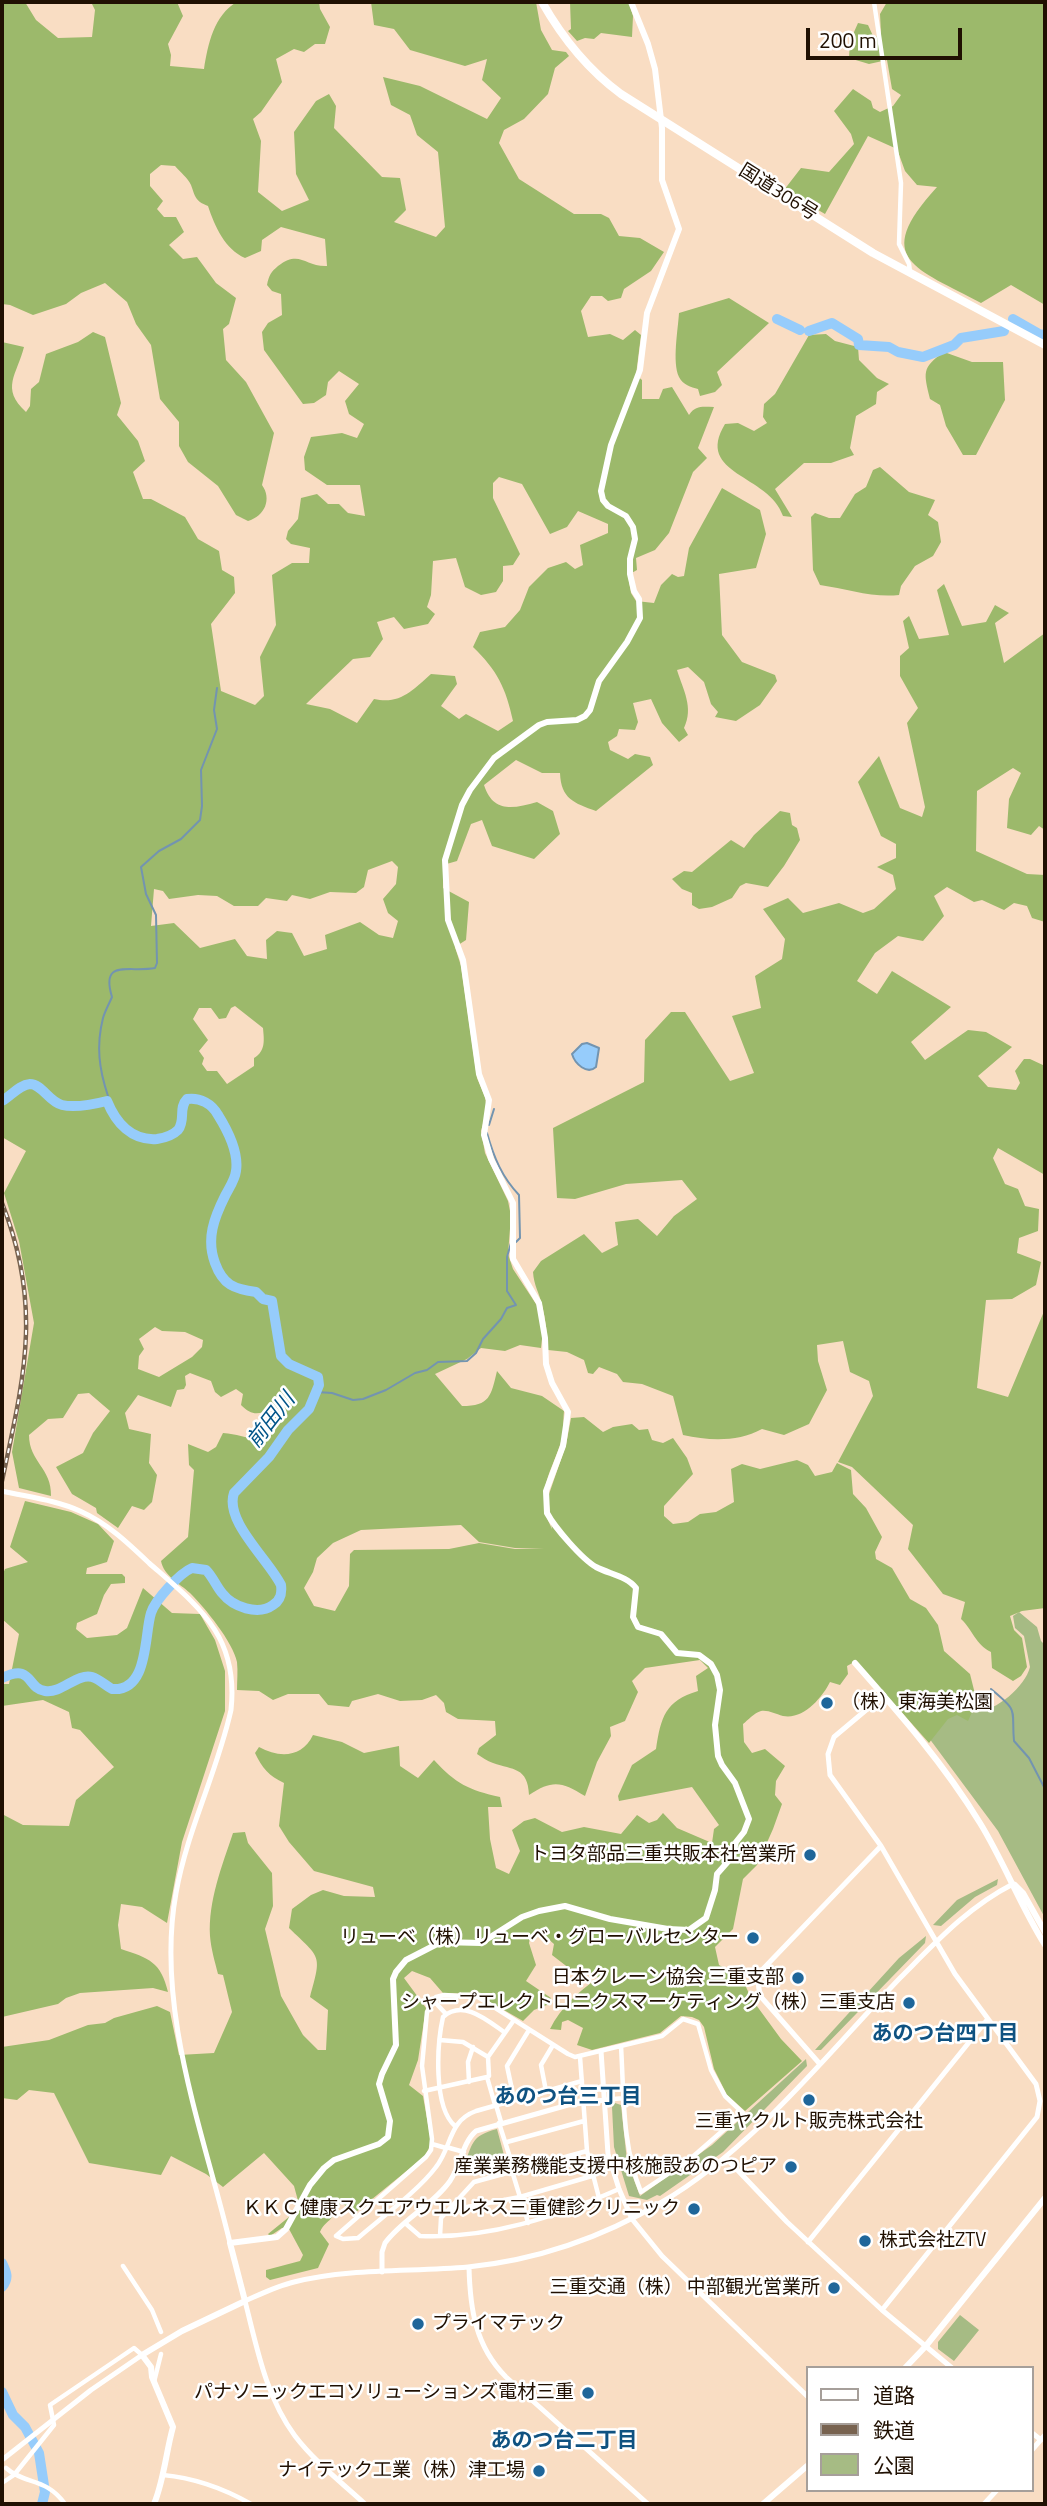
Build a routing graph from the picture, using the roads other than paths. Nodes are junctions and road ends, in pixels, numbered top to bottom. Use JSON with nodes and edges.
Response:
{"nodes":[{"id":1,"x":542,"y":2,"type":"edge"},
{"id":2,"x":631,"y":2,"type":"edge"},
{"id":3,"x":874,"y":2,"type":"edge"},
{"id":4,"x":660,"y":120,"type":"junction"},
{"id":5,"x":910,"y":273,"type":"junction"},
{"id":6,"x":1045,"y":345,"type":"edge"},
{"id":7,"x":2,"y":1491,"type":"edge"},
{"id":8,"x":855,"y":1662,"type":"dead end"},
{"id":9,"x":884,"y":1695,"type":"junction"},
{"id":10,"x":881,"y":1846,"type":"junction"},
{"id":11,"x":1013,"y":1884,"type":"junction"},
{"id":12,"x":1045,"y":1932,"type":"edge"},
{"id":13,"x":936,"y":1941,"type":"junction"},
{"id":14,"x":1045,"y":1945,"type":"edge"},
{"id":15,"x":433,"y":2000,"type":"junction"},
{"id":16,"x":446,"y":2014,"type":"junction"},
{"id":17,"x":514,"y":2020,"type":"junction"},
{"id":18,"x":987,"y":2020,"type":"junction"},
{"id":19,"x":529,"y":2030,"type":"junction"},
{"id":20,"x":504,"y":2032,"type":"junction"},
{"id":21,"x":440,"y":2040,"type":"junction"},
{"id":22,"x":553,"y":2045,"type":"junction"},
{"id":23,"x":621,"y":2046,"type":"junction"},
{"id":24,"x":473,"y":2047,"type":"junction"},
{"id":25,"x":601,"y":2051,"type":"junction"},
{"id":26,"x":488,"y":2057,"type":"junction"},
{"id":27,"x":580,"y":2057,"type":"junction"},
{"id":28,"x":819,"y":2063,"type":"junction"},
{"id":29,"x":487,"y":2077,"type":"junction"},
{"id":30,"x":469,"y":2081,"type":"junction"},
{"id":31,"x":582,"y":2081,"type":"junction"},
{"id":32,"x":441,"y":2089,"type":"junction"},
{"id":33,"x":424,"y":2091,"type":"junction"},
{"id":34,"x":546,"y":2091,"type":"junction"},
{"id":35,"x":624,"y":2098,"type":"junction"},
{"id":36,"x":514,"y":2099,"type":"junction"},
{"id":37,"x":604,"y":2100,"type":"junction"},
{"id":38,"x":583,"y":2102,"type":"junction"},
{"id":39,"x":496,"y":2105,"type":"junction"},
{"id":40,"x":584,"y":2121,"type":"junction"},
{"id":41,"x":500,"y":2122,"type":"junction"},
{"id":42,"x":455,"y":2126,"type":"junction"},
{"id":43,"x":507,"y":2142,"type":"junction"},
{"id":44,"x":432,"y":2144,"type":"junction"},
{"id":45,"x":446,"y":2148,"type":"junction"},
{"id":46,"x":587,"y":2151,"type":"junction"},
{"id":47,"x":464,"y":2152,"type":"junction"},
{"id":48,"x":726,"y":2158,"type":"junction"},
{"id":49,"x":513,"y":2171,"type":"junction"},
{"id":50,"x":592,"y":2176,"type":"junction"},
{"id":51,"x":619,"y":2189,"type":"junction"},
{"id":52,"x":520,"y":2197,"type":"junction"},
{"id":53,"x":599,"y":2198,"type":"junction"},
{"id":54,"x":1045,"y":2198,"type":"edge"},
{"id":55,"x":451,"y":2210,"type":"junction"},
{"id":56,"x":632,"y":2219,"type":"junction"},
{"id":57,"x":405,"y":2223,"type":"junction"},
{"id":58,"x":528,"y":2223,"type":"junction"},
{"id":59,"x":440,"y":2236,"type":"junction"},
{"id":60,"x":808,"y":2242,"type":"junction"},
{"id":61,"x":230,"y":2243,"type":"junction"},
{"id":62,"x":123,"y":2266,"type":"dead end"},
{"id":63,"x":469,"y":2267,"type":"junction"},
{"id":64,"x":382,"y":2272,"type":"junction"},
{"id":65,"x":245,"y":2301,"type":"junction"},
{"id":66,"x":882,"y":2310,"type":"junction"},
{"id":67,"x":161,"y":2332,"type":"dead end"},
{"id":68,"x":925,"y":2347,"type":"junction"},
{"id":69,"x":161,"y":2354,"type":"dead end"},
{"id":70,"x":142,"y":2355,"type":"junction"},
{"id":71,"x":907,"y":2366,"type":"edge"},
{"id":72,"x":949,"y":2366,"type":"edge"},
{"id":73,"x":154,"y":2383,"type":"junction"},
{"id":74,"x":806,"y":2395,"type":"edge"},
{"id":75,"x":2,"y":2460,"type":"edge"},
{"id":76,"x":806,"y":2467,"type":"edge"},
{"id":77,"x":6,"y":2468,"type":"dead end"},
{"id":78,"x":14,"y":2475,"type":"junction"},
{"id":79,"x":162,"y":2475,"type":"junction"},
{"id":80,"x":2,"y":2483,"type":"edge"},
{"id":81,"x":356,"y":2496,"type":"junction"},
{"id":82,"x":65,"y":2504,"type":"edge"},
{"id":83,"x":153,"y":2504,"type":"edge"},
{"id":84,"x":251,"y":2504,"type":"edge"},
{"id":85,"x":352,"y":2504,"type":"edge"},
{"id":86,"x":365,"y":2504,"type":"edge"},
{"id":87,"x":648,"y":2504,"type":"edge"},
{"id":88,"x":763,"y":2504,"type":"edge"}],
"edges":[{"from":1,"to":4,"type":"highway","name":"国道306号"},
{"from":2,"to":4,"type":"main road"},
{"from":3,"to":5,"type":"street"},
{"from":4,"to":5,"type":"highway","name":"国道306号"},
{"from":4,"to":61,"type":"main road"},
{"from":5,"to":6,"type":"highway","name":"国道306号"},
{"from":7,"to":61,"type":"street"},
{"from":8,"to":9,"type":"main road"},
{"from":9,"to":10,"type":"street"},
{"from":9,"to":11,"type":"main road"},
{"from":10,"to":13,"type":"street"},
{"from":10,"to":28,"type":"street"},
{"from":11,"to":12,"type":"main road"},
{"from":11,"to":13,"type":"street"},
{"from":11,"to":14,"type":"main road"},
{"from":13,"to":18,"type":"street"},
{"from":13,"to":28,"type":"street"},
{"from":15,"to":16,"type":"street"},
{"from":15,"to":17,"type":"street"},
{"from":15,"to":33,"type":"street"},
{"from":16,"to":20,"type":"street"},
{"from":16,"to":21,"type":"street"},
{"from":17,"to":19,"type":"street"},
{"from":17,"to":20,"type":"street"},
{"from":18,"to":60,"type":"street"},
{"from":18,"to":66,"type":"street"},
{"from":19,"to":22,"type":"street"},
{"from":19,"to":36,"type":"street"},
{"from":20,"to":26,"type":"street"},
{"from":21,"to":24,"type":"street"},
{"from":21,"to":32,"type":"street"},
{"from":22,"to":27,"type":"street"},
{"from":22,"to":34,"type":"street"},
{"from":23,"to":25,"type":"street"},
{"from":23,"to":35,"type":"street"},
{"from":23,"to":35,"type":"street"},
{"from":24,"to":26,"type":"street"},
{"from":24,"to":30,"type":"street"},
{"from":25,"to":27,"type":"street"},
{"from":25,"to":37,"type":"street"},
{"from":26,"to":29,"type":"street"},
{"from":27,"to":31,"type":"street"},
{"from":28,"to":48,"type":"street"},
{"from":29,"to":30,"type":"street"},
{"from":29,"to":39,"type":"street"},
{"from":30,"to":32,"type":"street"},
{"from":31,"to":34,"type":"street"},
{"from":31,"to":38,"type":"street"},
{"from":32,"to":33,"type":"street"},
{"from":32,"to":42,"type":"street"},
{"from":33,"to":44,"type":"street"},
{"from":34,"to":36,"type":"street"},
{"from":35,"to":37,"type":"street"},
{"from":36,"to":39,"type":"street"},
{"from":37,"to":38,"type":"street"},
{"from":37,"to":51,"type":"street"},
{"from":38,"to":40,"type":"street"},
{"from":38,"to":41,"type":"street"},
{"from":39,"to":41,"type":"street"},
{"from":39,"to":42,"type":"street"},
{"from":40,"to":43,"type":"street"},
{"from":40,"to":46,"type":"street"},
{"from":41,"to":43,"type":"street"},
{"from":41,"to":47,"type":"street"},
{"from":42,"to":45,"type":"street"},
{"from":43,"to":49,"type":"street"},
{"from":44,"to":45,"type":"street"},
{"from":44,"to":45,"type":"street"},
{"from":45,"to":47,"type":"street"},
{"from":46,"to":49,"type":"street"},
{"from":46,"to":50,"type":"street"},
{"from":47,"to":57,"type":"street"},
{"from":48,"to":56,"type":"street"},
{"from":48,"to":60,"type":"street"},
{"from":49,"to":52,"type":"street"},
{"from":49,"to":55,"type":"street"},
{"from":50,"to":52,"type":"street"},
{"from":50,"to":53,"type":"street"},
{"from":51,"to":53,"type":"street"},
{"from":51,"to":56,"type":"street"},
{"from":52,"to":55,"type":"street"},
{"from":52,"to":58,"type":"street"},
{"from":53,"to":58,"type":"street"},
{"from":54,"to":68,"type":"main road"},
{"from":55,"to":59,"type":"street"},
{"from":56,"to":63,"type":"street"},
{"from":56,"to":74,"type":"street"},
{"from":57,"to":59,"type":"street"},
{"from":57,"to":64,"type":"street"},
{"from":58,"to":59,"type":"street"},
{"from":60,"to":66,"type":"street"},
{"from":61,"to":65,"type":"main road"},
{"from":62,"to":67,"type":"street"},
{"from":63,"to":64,"type":"street"},
{"from":63,"to":87,"type":"street"},
{"from":64,"to":65,"type":"street"},
{"from":65,"to":70,"type":"main road"},
{"from":65,"to":81,"type":"street"},
{"from":66,"to":68,"type":"street"},
{"from":68,"to":71,"type":"main road"},
{"from":68,"to":72,"type":"street"},
{"from":69,"to":73,"type":"street"},
{"from":70,"to":73,"type":"main road"},
{"from":70,"to":75,"type":"street"},
{"from":70,"to":78,"type":"street"},
{"from":73,"to":79,"type":"main road"},
{"from":76,"to":88,"type":"main road"},
{"from":77,"to":78,"type":"street"},
{"from":78,"to":80,"type":"street"},
{"from":78,"to":82,"type":"street"},
{"from":79,"to":83,"type":"main road"},
{"from":79,"to":84,"type":"street"},
{"from":81,"to":85,"type":"street"},
{"from":81,"to":86,"type":"street"}]}
